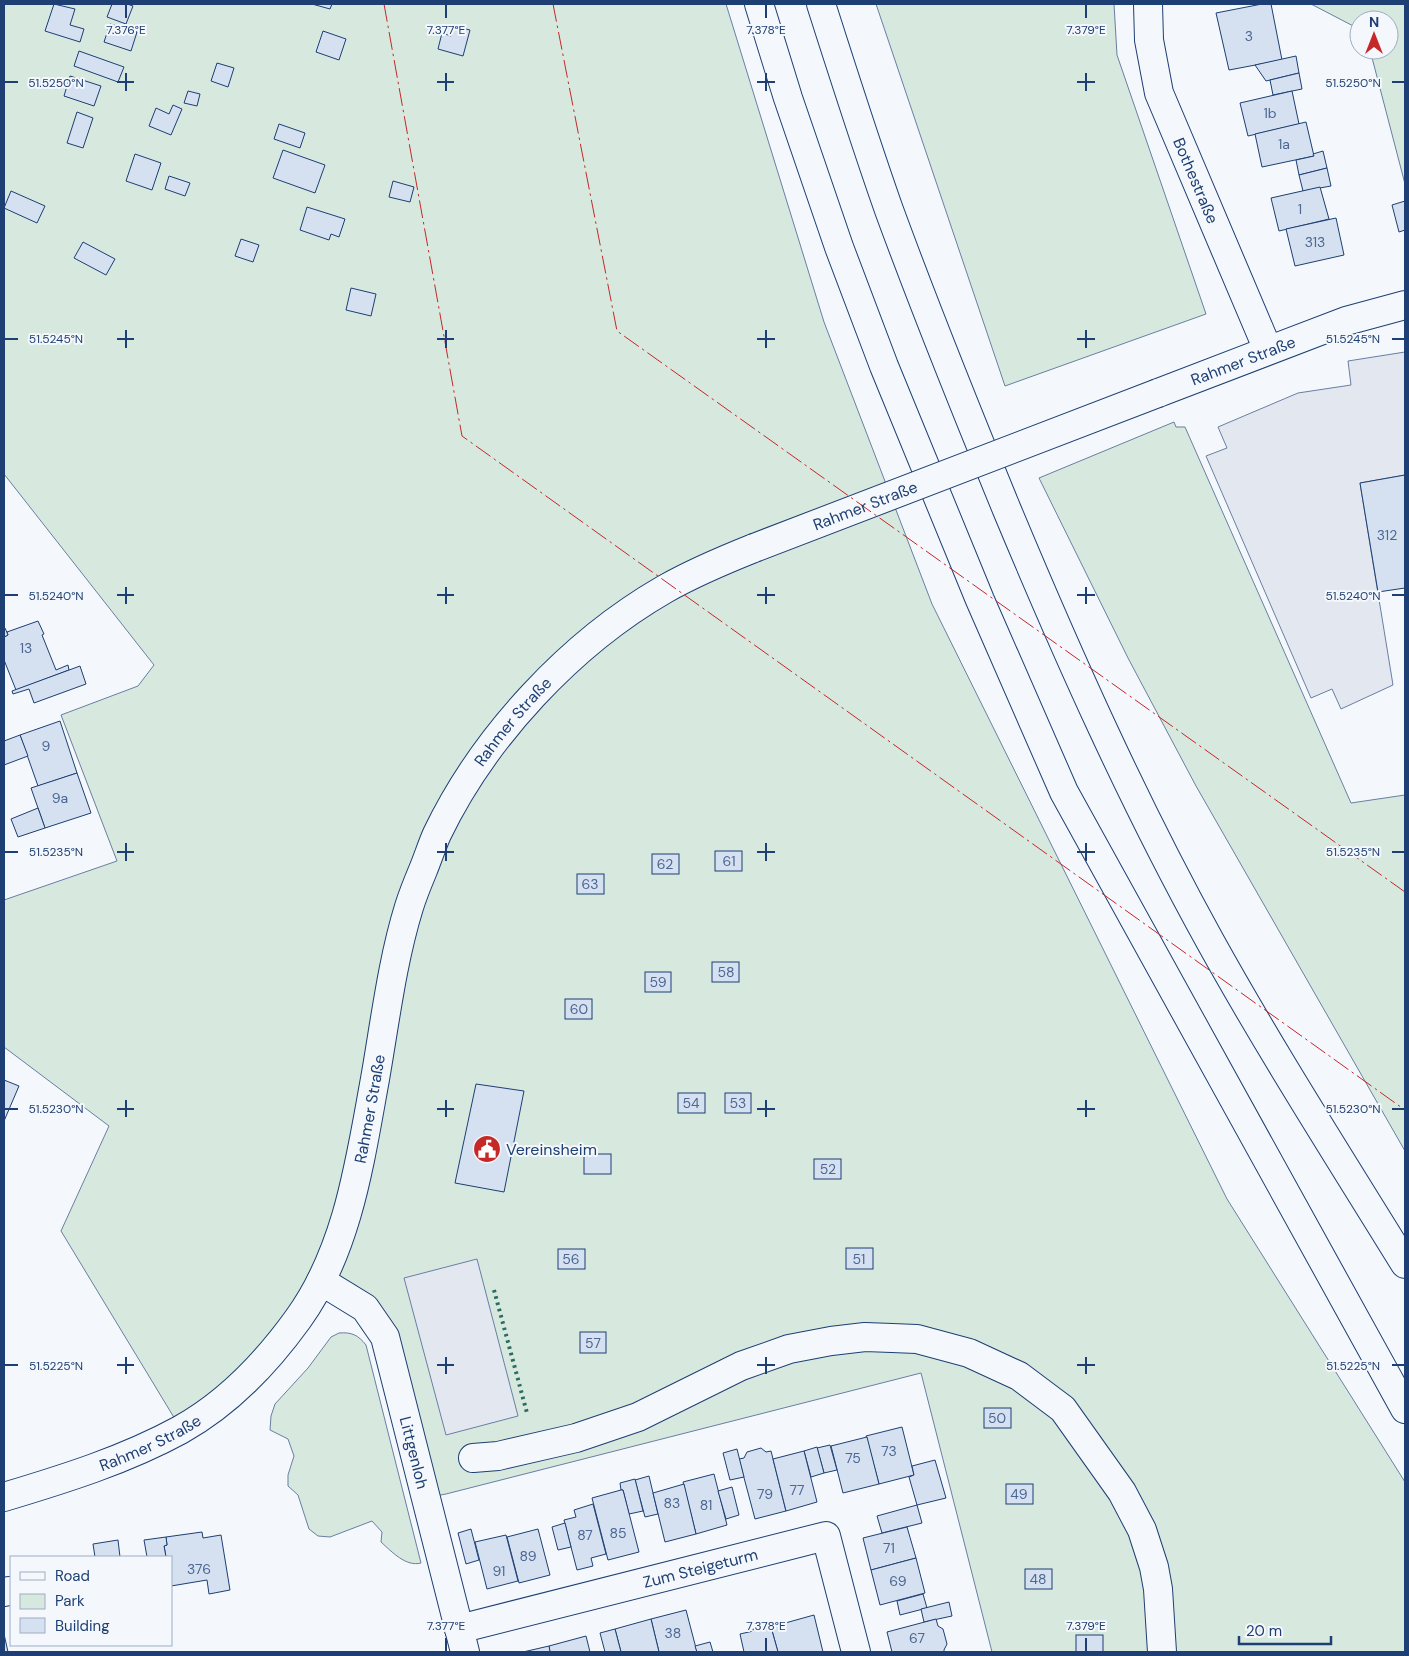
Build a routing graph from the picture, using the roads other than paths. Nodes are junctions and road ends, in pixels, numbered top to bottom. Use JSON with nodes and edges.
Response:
{"nodes":[{"id":1,"x":759,"y":4,"type":"edge"},
{"id":2,"x":821,"y":4,"type":"edge"},
{"id":3,"x":1148,"y":4,"type":"edge"},
{"id":4,"x":1405,"y":305,"type":"edge"},
{"id":5,"x":1268,"y":350,"type":"junction"},
{"id":6,"x":1405,"y":1264,"type":"edge"},
{"id":7,"x":321,"y":1281,"type":"junction"},
{"id":8,"x":1405,"y":1409,"type":"edge"},
{"id":9,"x":473,"y":1458,"type":"dead end"},
{"id":10,"x":4,"y":1497,"type":"edge"},
{"id":11,"x":462,"y":1640,"type":"edge"},
{"id":12,"x":856,"y":1652,"type":"edge"},
{"id":13,"x":1162,"y":1652,"type":"edge"}],
"edges":[{"from":1,"to":8,"type":"main road"},
{"from":2,"to":6,"type":"main road"},
{"from":3,"to":5,"type":"main road","name":"Bothestraße"},
{"from":4,"to":5,"type":"main road","name":"Rahmer Straße"},
{"from":5,"to":7,"type":"main road","name":"Rahmer Straße","bridge":true},
{"from":7,"to":10,"type":"main road","name":"Rahmer Straße"},
{"from":7,"to":11,"type":"main road","name":"Littgenloh"},
{"from":9,"to":13,"type":"main road"},
{"from":11,"to":12,"type":"main road","name":"Zum Steigeturm"}]}
